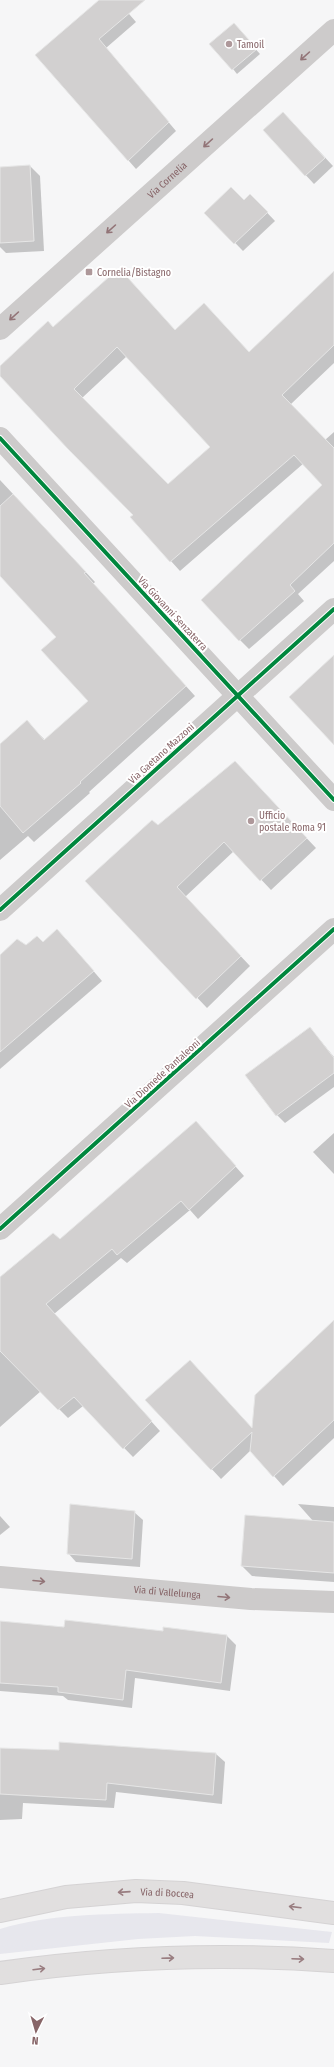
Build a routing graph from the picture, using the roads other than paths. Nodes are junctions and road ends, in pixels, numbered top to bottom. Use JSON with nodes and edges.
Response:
{"nodes":[{"id":1,"x":334,"y":30,"type":"edge"},
{"id":2,"x":0,"y":328,"type":"edge"},
{"id":3,"x":0,"y":438,"type":"edge"},
{"id":4,"x":334,"y":609,"type":"edge"},
{"id":5,"x":237,"y":696,"type":"junction"},
{"id":6,"x":334,"y":800,"type":"edge"},
{"id":7,"x":0,"y":910,"type":"edge"},
{"id":8,"x":334,"y":929,"type":"edge"},
{"id":9,"x":0,"y":1229,"type":"edge"},
{"id":10,"x":0,"y":1577,"type":"edge"},
{"id":11,"x":334,"y":1602,"type":"edge"},
{"id":12,"x":0,"y":1911,"type":"edge"},
{"id":13,"x":334,"y":1913,"type":"edge"},
{"id":14,"x":334,"y":1961,"type":"edge"},
{"id":15,"x":0,"y":1973,"type":"edge"}],
"edges":[{"from":1,"to":2,"type":"street","name":"Via Cornelia","one_way":true},
{"from":3,"to":5,"type":"street","name":"Via Giovanni Senzaterra"},
{"from":4,"to":5,"type":"street","name":"Via Gaetano Mazzoni"},
{"from":5,"to":6,"type":"street","name":"Via Giovanni Senzaterra"},
{"from":5,"to":7,"type":"street","name":"Via Gaetano Mazzoni"},
{"from":8,"to":9,"type":"street","name":"Via Diomede Pantaleoni"},
{"from":10,"to":11,"type":"street","name":"Via di Vallelunga","one_way":true},
{"from":13,"to":12,"type":"main road","name":"Via di Boccea","one_way":true},
{"from":15,"to":14,"type":"main road","one_way":true}]}
